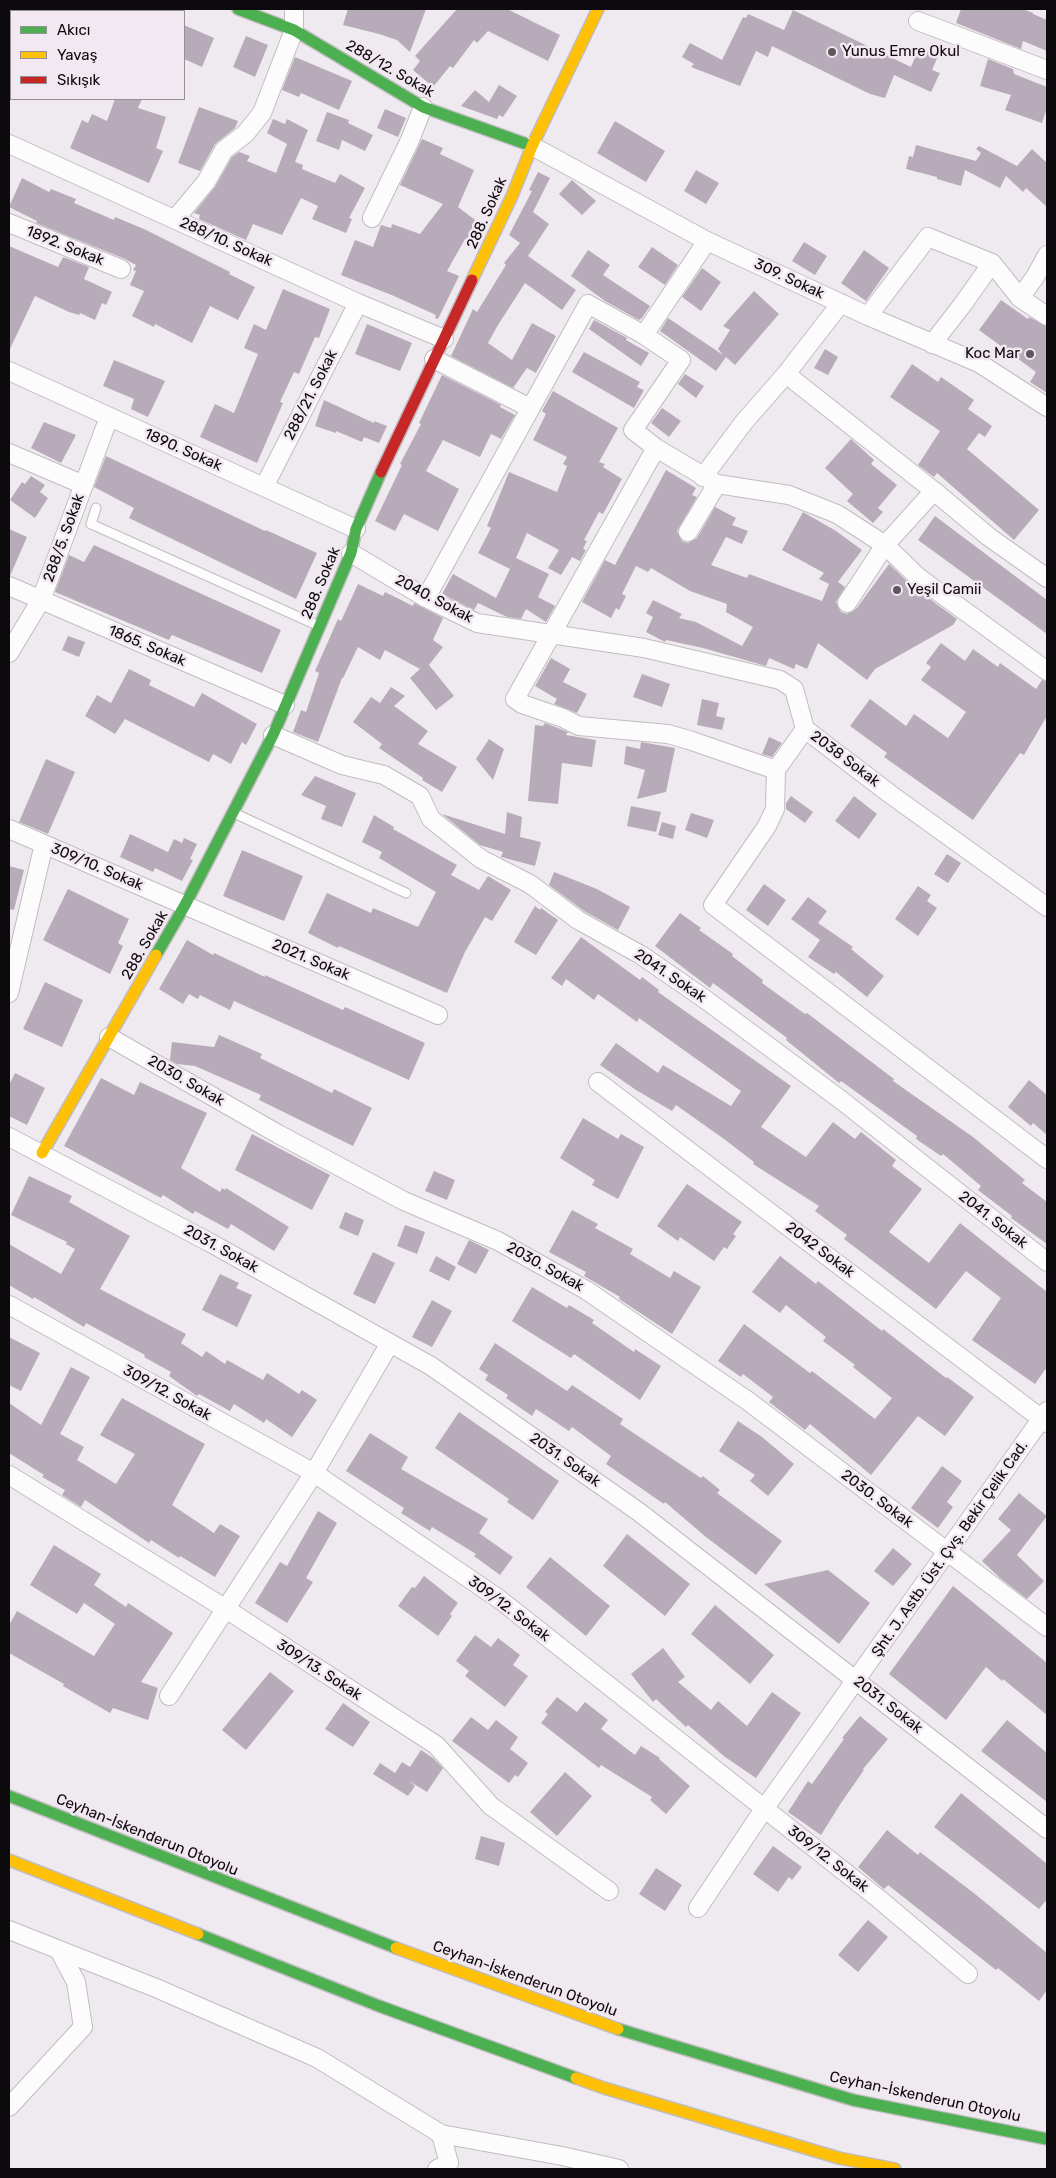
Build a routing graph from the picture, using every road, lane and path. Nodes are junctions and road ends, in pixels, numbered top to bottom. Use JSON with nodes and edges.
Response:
{"nodes":[{"id":1,"x":238,"y":9,"type":"edge"},
{"id":2,"x":294,"y":9,"type":"edge"},
{"id":3,"x":598,"y":9,"type":"edge"},
{"id":4,"x":918,"y":21,"type":"dead end"},
{"id":5,"x":294,"y":30,"type":"junction"},
{"id":6,"x":1047,"y":70,"type":"edge"},
{"id":7,"x":423,"y":107,"type":"junction"},
{"id":8,"x":9,"y":144,"type":"edge"},
{"id":9,"x":532,"y":146,"type":"junction"},
{"id":10,"x":372,"y":218,"type":"dead end"},
{"id":11,"x":175,"y":219,"type":"junction"},
{"id":12,"x":9,"y":223,"type":"edge"},
{"id":13,"x":707,"y":241,"type":"junction"},
{"id":14,"x":1047,"y":255,"type":"edge"},
{"id":15,"x":992,"y":263,"type":"junction"},
{"id":16,"x":121,"y":269,"type":"dead end"},
{"id":17,"x":1020,"y":298,"type":"junction"},
{"id":18,"x":358,"y":302,"type":"junction"},
{"id":19,"x":841,"y":303,"type":"junction"},
{"id":20,"x":868,"y":316,"type":"junction"},
{"id":21,"x":1047,"y":316,"type":"edge"},
{"id":22,"x":644,"y":335,"type":"junction"},
{"id":23,"x":444,"y":339,"type":"junction"},
{"id":24,"x":932,"y":344,"type":"junction"},
{"id":25,"x":434,"y":359,"type":"junction"},
{"id":26,"x":9,"y":371,"type":"edge"},
{"id":27,"x":786,"y":374,"type":"junction"},
{"id":28,"x":1047,"y":407,"type":"edge"},
{"id":29,"x":530,"y":408,"type":"junction"},
{"id":30,"x":109,"y":417,"type":"junction"},
{"id":31,"x":656,"y":448,"type":"junction"},
{"id":32,"x":9,"y":453,"type":"edge"},
{"id":33,"x":710,"y":481,"type":"junction"},
{"id":34,"x":84,"y":485,"type":"junction"},
{"id":35,"x":264,"y":487,"type":"junction"},
{"id":36,"x":934,"y":491,"type":"junction"},
{"id":37,"x":96,"y":508,"type":"dead end"},
{"id":38,"x":356,"y":529,"type":"junction"},
{"id":39,"x":688,"y":532,"type":"dead end"},
{"id":40,"x":884,"y":545,"type":"junction"},
{"id":41,"x":351,"y":553,"type":"junction"},
{"id":42,"x":1047,"y":578,"type":"edge"},
{"id":43,"x":9,"y":586,"type":"edge"},
{"id":44,"x":426,"y":598,"type":"junction"},
{"id":45,"x":41,"y":600,"type":"junction"},
{"id":46,"x":847,"y":603,"type":"dead end"},
{"id":47,"x":319,"y":626,"type":"junction"},
{"id":48,"x":552,"y":634,"type":"junction"},
{"id":49,"x":9,"y":653,"type":"edge"},
{"id":50,"x":1047,"y":671,"type":"edge"},
{"id":51,"x":285,"y":705,"type":"junction"},
{"id":52,"x":805,"y":728,"type":"junction"},
{"id":53,"x":273,"y":735,"type":"junction"},
{"id":54,"x":776,"y":770,"type":"junction"},
{"id":55,"x":232,"y":813,"type":"junction"},
{"id":56,"x":9,"y":829,"type":"edge"},
{"id":57,"x":44,"y":844,"type":"junction"},
{"id":58,"x":406,"y":893,"type":"dead end"},
{"id":59,"x":185,"y":905,"type":"junction"},
{"id":60,"x":1047,"y":907,"type":"edge"},
{"id":61,"x":9,"y":993,"type":"edge"},
{"id":62,"x":438,"y":1014,"type":"dead end"},
{"id":63,"x":109,"y":1037,"type":"junction"},
{"id":64,"x":598,"y":1082,"type":"dead end"},
{"id":65,"x":9,"y":1137,"type":"edge"},
{"id":66,"x":42,"y":1154,"type":"junction"},
{"id":67,"x":1047,"y":1159,"type":"edge"},
{"id":68,"x":1047,"y":1262,"type":"edge"},
{"id":69,"x":9,"y":1306,"type":"edge"},
{"id":70,"x":390,"y":1343,"type":"junction"},
{"id":71,"x":1046,"y":1417,"type":"edge"},
{"id":72,"x":314,"y":1474,"type":"junction"},
{"id":73,"x":9,"y":1475,"type":"edge"},
{"id":74,"x":948,"y":1552,"type":"junction"},
{"id":75,"x":226,"y":1609,"type":"junction"},
{"id":76,"x":1047,"y":1627,"type":"edge"},
{"id":77,"x":856,"y":1681,"type":"junction"},
{"id":78,"x":169,"y":1696,"type":"dead end"},
{"id":79,"x":9,"y":1796,"type":"edge"},
{"id":80,"x":764,"y":1809,"type":"junction"},
{"id":81,"x":1047,"y":1830,"type":"edge"},
{"id":82,"x":9,"y":1860,"type":"edge"},
{"id":83,"x":609,"y":1891,"type":"dead end"},
{"id":84,"x":698,"y":1908,"type":"dead end"},
{"id":85,"x":9,"y":1930,"type":"edge"},
{"id":86,"x":59,"y":1950,"type":"junction"},
{"id":87,"x":968,"y":1974,"type":"dead end"},
{"id":88,"x":9,"y":2107,"type":"edge"},
{"id":89,"x":441,"y":2134,"type":"junction"},
{"id":90,"x":1047,"y":2139,"type":"edge"},
{"id":91,"x":437,"y":2169,"type":"edge"},
{"id":92,"x":619,"y":2169,"type":"edge"},
{"id":93,"x":894,"y":2169,"type":"edge"}],
"edges":[{"from":1,"to":5,"type":"main road","name":"288/12. Sokak"},
{"from":2,"to":5,"type":"street"},
{"from":3,"to":9,"type":"main road","name":"288. Sokak"},
{"from":4,"to":6,"type":"street"},
{"from":5,"to":7,"type":"main road","name":"288/12. Sokak"},
{"from":5,"to":11,"type":"street"},
{"from":7,"to":9,"type":"main road","name":"288/12. Sokak"},
{"from":7,"to":10,"type":"street"},
{"from":8,"to":11,"type":"street","name":"288/10. Sokak"},
{"from":9,"to":13,"type":"street","name":"309. Sokak"},
{"from":9,"to":23,"type":"main road","name":"288. Sokak"},
{"from":11,"to":18,"type":"street","name":"288/10. Sokak"},
{"from":12,"to":16,"type":"street","name":"1892. Sokak"},
{"from":13,"to":19,"type":"street","name":"309. Sokak"},
{"from":13,"to":22,"type":"street"},
{"from":14,"to":17,"type":"street"},
{"from":15,"to":17,"type":"street"},
{"from":15,"to":20,"type":"street"},
{"from":15,"to":24,"type":"street"},
{"from":17,"to":21,"type":"street"},
{"from":18,"to":23,"type":"street","name":"288/10. Sokak"},
{"from":18,"to":35,"type":"street","name":"288/21. Sokak"},
{"from":19,"to":20,"type":"street","name":"309. Sokak"},
{"from":19,"to":27,"type":"street"},
{"from":20,"to":24,"type":"street","name":"309. Sokak"},
{"from":22,"to":29,"type":"street"},
{"from":22,"to":31,"type":"street"},
{"from":23,"to":25,"type":"main road","name":"288. Sokak"},
{"from":24,"to":28,"type":"street","name":"309. Sokak"},
{"from":25,"to":29,"type":"street"},
{"from":25,"to":38,"type":"main road","name":"288. Sokak"},
{"from":26,"to":30,"type":"street","name":"1890. Sokak"},
{"from":27,"to":33,"type":"street"},
{"from":27,"to":36,"type":"street"},
{"from":29,"to":44,"type":"street"},
{"from":30,"to":34,"type":"street","name":"288/5. Sokak"},
{"from":30,"to":35,"type":"street","name":"1890. Sokak"},
{"from":31,"to":33,"type":"street"},
{"from":31,"to":48,"type":"street"},
{"from":32,"to":34,"type":"street"},
{"from":33,"to":39,"type":"street"},
{"from":33,"to":40,"type":"street"},
{"from":34,"to":45,"type":"street","name":"288/5. Sokak"},
{"from":35,"to":38,"type":"street","name":"1890. Sokak"},
{"from":36,"to":40,"type":"street"},
{"from":36,"to":42,"type":"street"},
{"from":37,"to":47,"type":"lane"},
{"from":38,"to":41,"type":"main road","name":"288. Sokak"},
{"from":40,"to":46,"type":"street"},
{"from":40,"to":50,"type":"street"},
{"from":41,"to":44,"type":"street","name":"2040. Sokak"},
{"from":41,"to":47,"type":"main road","name":"288. Sokak"},
{"from":43,"to":45,"type":"street","name":"1865. Sokak"},
{"from":44,"to":48,"type":"street","name":"2040. Sokak"},
{"from":45,"to":49,"type":"street","name":"288/5. Sokak"},
{"from":45,"to":51,"type":"street","name":"1865. Sokak"},
{"from":47,"to":51,"type":"main road","name":"288. Sokak"},
{"from":48,"to":52,"type":"street","name":"2038 Sokak"},
{"from":48,"to":54,"type":"street"},
{"from":51,"to":53,"type":"main road","name":"288. Sokak"},
{"from":52,"to":54,"type":"street"},
{"from":52,"to":60,"type":"street","name":"2038 Sokak"},
{"from":53,"to":55,"type":"main road","name":"288. Sokak"},
{"from":53,"to":68,"type":"street","name":"2041. Sokak"},
{"from":54,"to":67,"type":"street"},
{"from":55,"to":58,"type":"lane"},
{"from":55,"to":59,"type":"main road","name":"288. Sokak"},
{"from":56,"to":57,"type":"street","name":"309/10. Sokak"},
{"from":57,"to":59,"type":"street","name":"309/10. Sokak"},
{"from":57,"to":61,"type":"street"},
{"from":59,"to":62,"type":"street","name":"2021. Sokak"},
{"from":59,"to":63,"type":"main road","name":"288. Sokak"},
{"from":63,"to":66,"type":"main road","name":"288. Sokak"},
{"from":63,"to":74,"type":"street","name":"2030. Sokak"},
{"from":64,"to":71,"type":"street","name":"2042 Sokak"},
{"from":65,"to":66,"type":"street","name":"2031. Sokak"},
{"from":66,"to":70,"type":"street","name":"2031. Sokak"},
{"from":69,"to":72,"type":"street","name":"309/12. Sokak"},
{"from":70,"to":72,"type":"street"},
{"from":70,"to":77,"type":"street","name":"2031. Sokak"},
{"from":71,"to":74,"type":"street","name":"Şht. J. Astb. Üst. Çvş. Bekir Çelik Cad."},
{"from":72,"to":75,"type":"street"},
{"from":72,"to":80,"type":"street","name":"309/12. Sokak"},
{"from":73,"to":75,"type":"street","name":"309/13. Sokak"},
{"from":74,"to":76,"type":"street","name":"2030. Sokak"},
{"from":74,"to":77,"type":"street","name":"Şht. J. Astb. Üst. Çvş. Bekir Çelik Cad."},
{"from":75,"to":78,"type":"street"},
{"from":75,"to":83,"type":"street","name":"309/13. Sokak"},
{"from":77,"to":80,"type":"street","name":"Şht. J. Astb. Üst. Çvş. Bekir Çelik Cad."},
{"from":77,"to":81,"type":"street","name":"2031. Sokak"},
{"from":79,"to":90,"type":"main road","name":"Ceyhan-İskenderun Otoyolu"},
{"from":80,"to":84,"type":"street","name":"Şht. J. Astb. Üst. Çvş. Bekir Çelik Cad."},
{"from":80,"to":87,"type":"street","name":"309/12. Sokak"},
{"from":82,"to":93,"type":"main road"},
{"from":85,"to":86,"type":"street"},
{"from":86,"to":88,"type":"street"},
{"from":86,"to":89,"type":"street"},
{"from":89,"to":91,"type":"street"},
{"from":89,"to":92,"type":"street"}]}
